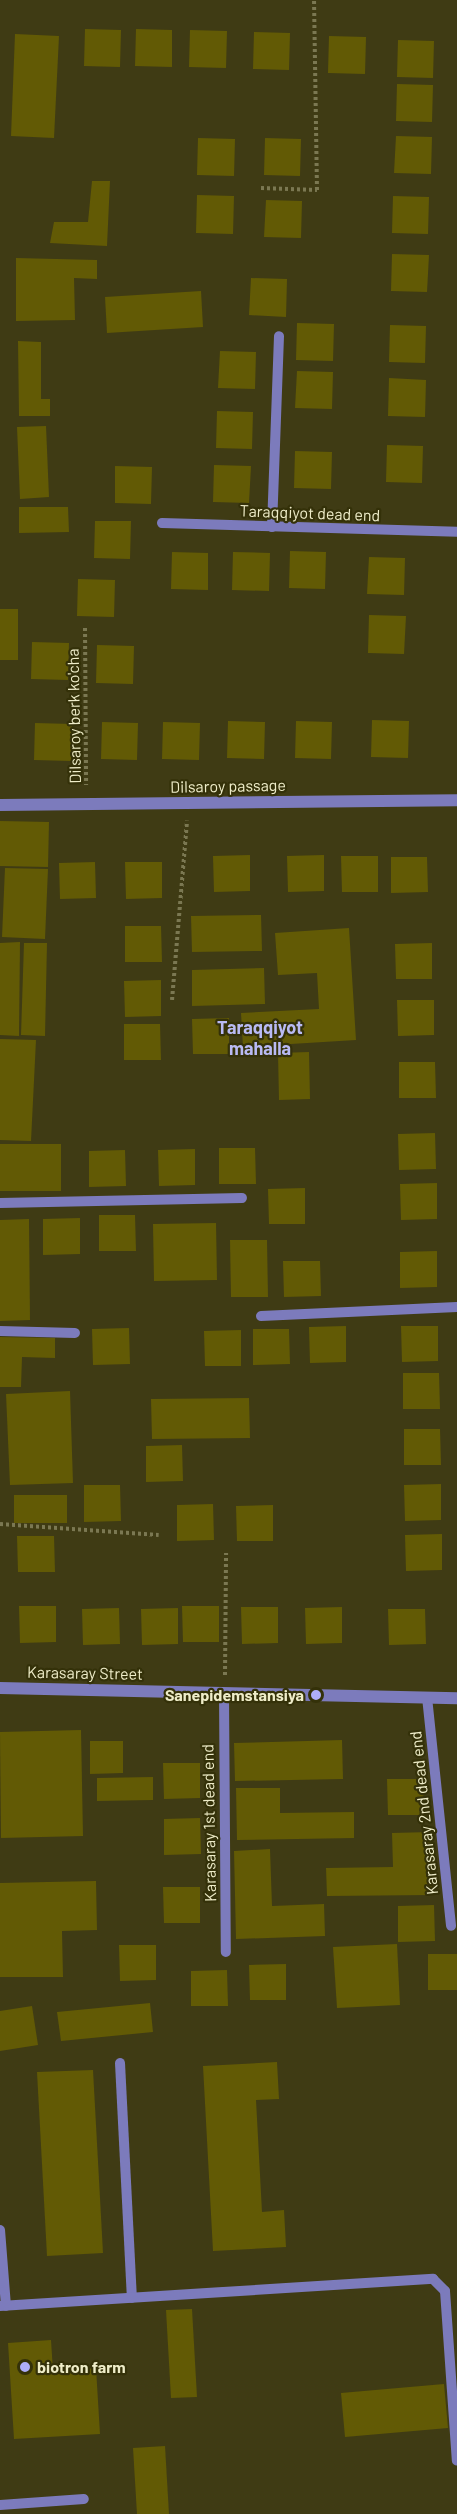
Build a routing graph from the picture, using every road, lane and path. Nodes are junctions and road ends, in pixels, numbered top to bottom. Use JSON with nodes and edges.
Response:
{"nodes":[{"id":1,"x":314,"y":0,"type":"edge"},
{"id":2,"x":261,"y":188,"type":"dead end"},
{"id":3,"x":279,"y":336,"type":"dead end"},
{"id":4,"x":162,"y":524,"type":"dead end"},
{"id":5,"x":272,"y":526,"type":"junction"},
{"id":6,"x":457,"y":532,"type":"edge"},
{"id":7,"x":85,"y":628,"type":"dead end"},
{"id":8,"x":457,"y":800,"type":"edge"},
{"id":9,"x":189,"y":803,"type":"junction"},
{"id":10,"x":86,"y":804,"type":"junction"},
{"id":11,"x":0,"y":805,"type":"edge"},
{"id":12,"x":172,"y":1000,"type":"dead end"},
{"id":13,"x":242,"y":1198,"type":"dead end"},
{"id":14,"x":0,"y":1203,"type":"edge"},
{"id":15,"x":457,"y":1307,"type":"edge"},
{"id":16,"x":261,"y":1316,"type":"dead end"},
{"id":17,"x":0,"y":1331,"type":"edge"},
{"id":18,"x":75,"y":1333,"type":"dead end"},
{"id":19,"x":0,"y":1524,"type":"edge"},
{"id":20,"x":159,"y":1535,"type":"dead end"},
{"id":21,"x":226,"y":1553,"type":"dead end"},
{"id":22,"x":0,"y":1688,"type":"edge"},
{"id":23,"x":224,"y":1693,"type":"junction"},
{"id":24,"x":427,"y":1697,"type":"junction"},
{"id":25,"x":457,"y":1698,"type":"edge"},
{"id":26,"x":451,"y":1926,"type":"dead end"},
{"id":27,"x":226,"y":1952,"type":"dead end"},
{"id":28,"x":120,"y":2063,"type":"dead end"},
{"id":29,"x":0,"y":2230,"type":"edge"},
{"id":30,"x":132,"y":2298,"type":"junction"},
{"id":31,"x":3,"y":2306,"type":"edge"},
{"id":32,"x":457,"y":2461,"type":"edge"},
{"id":33,"x":84,"y":2499,"type":"dead end"},
{"id":34,"x":0,"y":2505,"type":"edge"}],
"edges":[{"from":1,"to":2,"type":"path"},
{"from":3,"to":5,"type":"lane"},
{"from":4,"to":5,"type":"lane","name":"Taraqqiyot dead end"},
{"from":5,"to":6,"type":"lane","name":"Taraqqiyot dead end"},
{"from":7,"to":10,"type":"path","name":"Dilsaroy berk ko'cha"},
{"from":8,"to":9,"type":"street","name":"Dilsaroy passage"},
{"from":9,"to":10,"type":"street","name":"Dilsaroy passage"},
{"from":9,"to":12,"type":"path"},
{"from":10,"to":11,"type":"street","name":"Dilsaroy passage"},
{"from":13,"to":14,"type":"lane"},
{"from":15,"to":16,"type":"lane"},
{"from":17,"to":18,"type":"lane"},
{"from":19,"to":20,"type":"path"},
{"from":21,"to":23,"type":"path"},
{"from":22,"to":23,"type":"street","name":"Karasaray Street"},
{"from":23,"to":24,"type":"street","name":"Karasaray Street"},
{"from":23,"to":27,"type":"lane","name":"Karasaray 1st dead end"},
{"from":24,"to":25,"type":"street","name":"Karasaray Street"},
{"from":24,"to":26,"type":"lane","name":"Karasaray 2nd dead end"},
{"from":28,"to":30,"type":"lane"},
{"from":29,"to":31,"type":"lane"},
{"from":30,"to":31,"type":"lane"},
{"from":30,"to":32,"type":"lane"},
{"from":33,"to":34,"type":"lane"}]}
